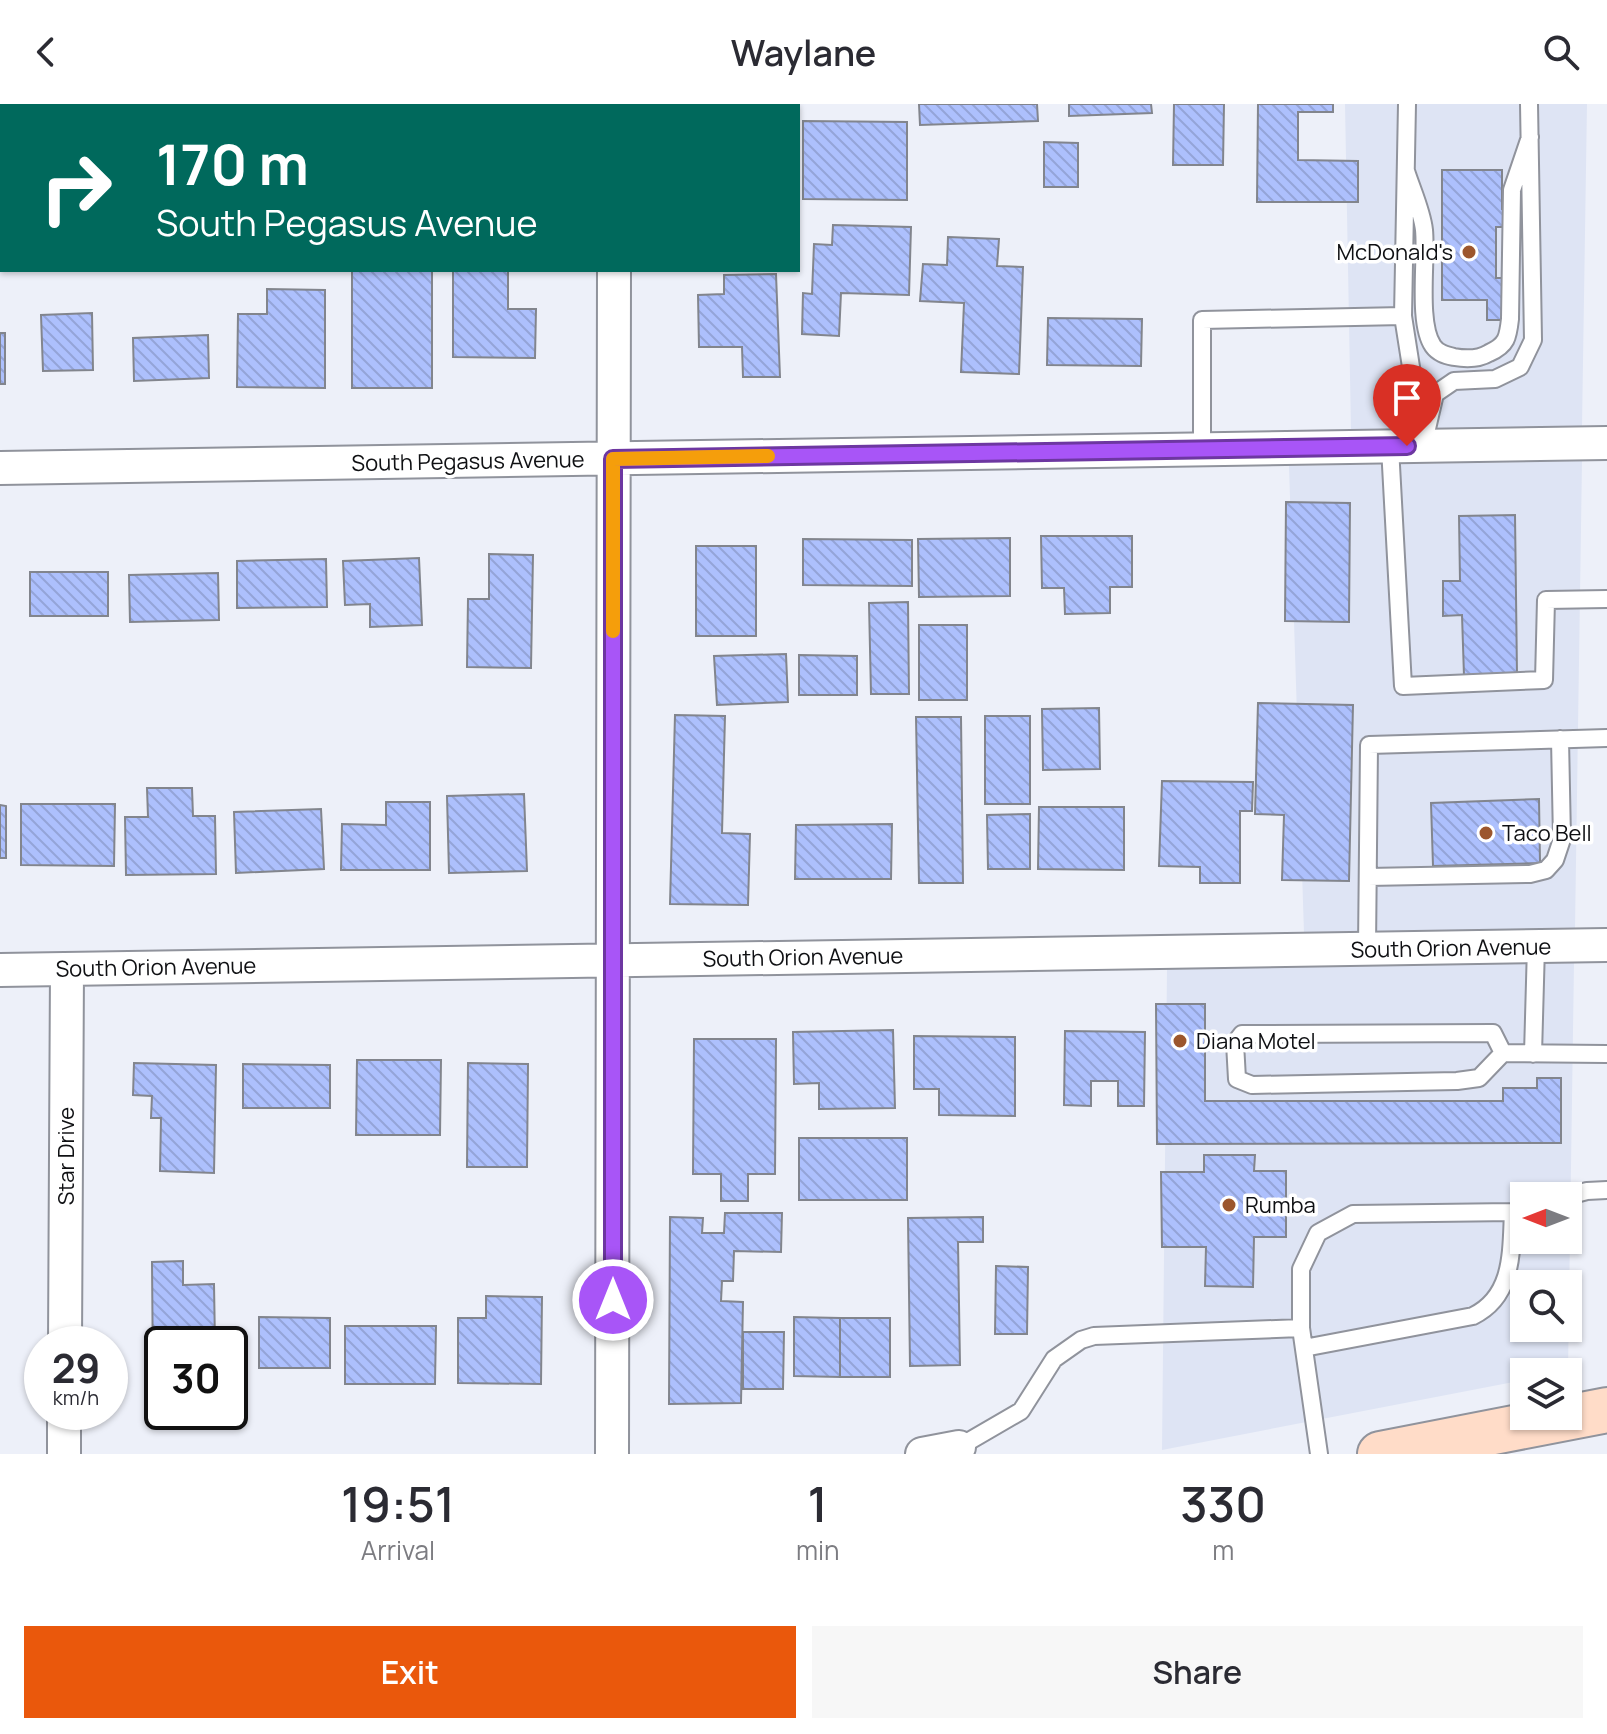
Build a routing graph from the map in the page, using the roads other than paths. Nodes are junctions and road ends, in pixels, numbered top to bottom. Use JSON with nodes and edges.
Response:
{"nodes":[{"id":1,"x":1407,"y":104,"type":"edge"},
{"id":2,"x":1529,"y":104,"type":"edge"},
{"id":3,"x":1530,"y":137,"type":"junction"},
{"id":4,"x":1406,"y":171,"type":"junction"},
{"id":5,"x":614,"y":272,"type":"edge"},
{"id":6,"x":1403,"y":316,"type":"junction"},
{"id":7,"x":1607,"y":443,"type":"edge"},
{"id":8,"x":1423,"y":446,"type":"junction"},
{"id":9,"x":1390,"y":447,"type":"junction"},
{"id":10,"x":1202,"y":450,"type":"junction"},
{"id":11,"x":613,"y":459,"type":"junction"},
{"id":12,"x":0,"y":468,"type":"edge"},
{"id":13,"x":1607,"y":599,"type":"edge"},
{"id":14,"x":1607,"y":738,"type":"edge"},
{"id":15,"x":1560,"y":739,"type":"junction"},
{"id":16,"x":1368,"y":877,"type":"junction"},
{"id":17,"x":1607,"y":945,"type":"edge"},
{"id":18,"x":1536,"y":946,"type":"junction"},
{"id":19,"x":1367,"y":949,"type":"junction"},
{"id":20,"x":613,"y":960,"type":"junction"},
{"id":21,"x":67,"y":969,"type":"junction"},
{"id":22,"x":0,"y":970,"type":"edge"},
{"id":23,"x":1503,"y":1053,"type":"junction"},
{"id":24,"x":1533,"y":1054,"type":"junction"},
{"id":25,"x":1607,"y":1054,"type":"edge"},
{"id":26,"x":1607,"y":1190,"type":"edge"},
{"id":27,"x":1582,"y":1192,"type":"edge"},
{"id":28,"x":1510,"y":1211,"type":"edge"},
{"id":29,"x":1511,"y":1254,"type":"edge"},
{"id":30,"x":65,"y":1326,"type":"edge"},
{"id":31,"x":1301,"y":1328,"type":"junction"},
{"id":32,"x":1304,"y":1348,"type":"junction"},
{"id":33,"x":1607,"y":1410,"type":"edge"},
{"id":34,"x":64,"y":1430,"type":"edge"},
{"id":35,"x":959,"y":1447,"type":"joint"},
{"id":36,"x":64,"y":1454,"type":"edge"},
{"id":37,"x":612,"y":1454,"type":"edge"},
{"id":38,"x":922,"y":1454,"type":"edge"},
{"id":39,"x":1319,"y":1454,"type":"edge"},
{"id":40,"x":1380,"y":1454,"type":"edge"}],
"edges":[{"from":1,"to":4,"type":"lane"},
{"from":2,"to":3,"type":"lane"},
{"from":3,"to":4,"type":"lane"},
{"from":3,"to":8,"type":"lane"},
{"from":4,"to":6,"type":"lane"},
{"from":5,"to":11,"type":"street"},
{"from":6,"to":8,"type":"lane"},
{"from":6,"to":10,"type":"lane"},
{"from":7,"to":8,"type":"street","name":"South Pegasus Avenue"},
{"from":8,"to":9,"type":"street","name":"South Pegasus Avenue"},
{"from":9,"to":10,"type":"street","name":"South Pegasus Avenue"},
{"from":9,"to":13,"type":"lane"},
{"from":10,"to":11,"type":"street","name":"South Pegasus Avenue"},
{"from":11,"to":12,"type":"street","name":"South Pegasus Avenue"},
{"from":11,"to":20,"type":"street"},
{"from":14,"to":15,"type":"lane"},
{"from":15,"to":16,"type":"lane"},
{"from":15,"to":16,"type":"lane"},
{"from":16,"to":19,"type":"lane"},
{"from":17,"to":18,"type":"street","name":"South Orion Avenue"},
{"from":18,"to":19,"type":"street","name":"South Orion Avenue"},
{"from":18,"to":24,"type":"lane"},
{"from":19,"to":20,"type":"street","name":"South Orion Avenue"},
{"from":20,"to":21,"type":"street","name":"South Orion Avenue"},
{"from":20,"to":37,"type":"street"},
{"from":21,"to":22,"type":"street","name":"South Orion Avenue"},
{"from":21,"to":30,"type":"street","name":"Star Drive"},
{"from":23,"to":23,"type":"lane"},
{"from":23,"to":24,"type":"lane"},
{"from":24,"to":25,"type":"lane"},
{"from":26,"to":27,"type":"lane"},
{"from":28,"to":31,"type":"lane"},
{"from":29,"to":32,"type":"lane"},
{"from":31,"to":32,"type":"lane"},
{"from":31,"to":35,"type":"lane"},
{"from":32,"to":39,"type":"lane"},
{"from":33,"to":40,"type":"main road"},
{"from":34,"to":36,"type":"street"},
{"from":35,"to":38,"type":"street"}]}
